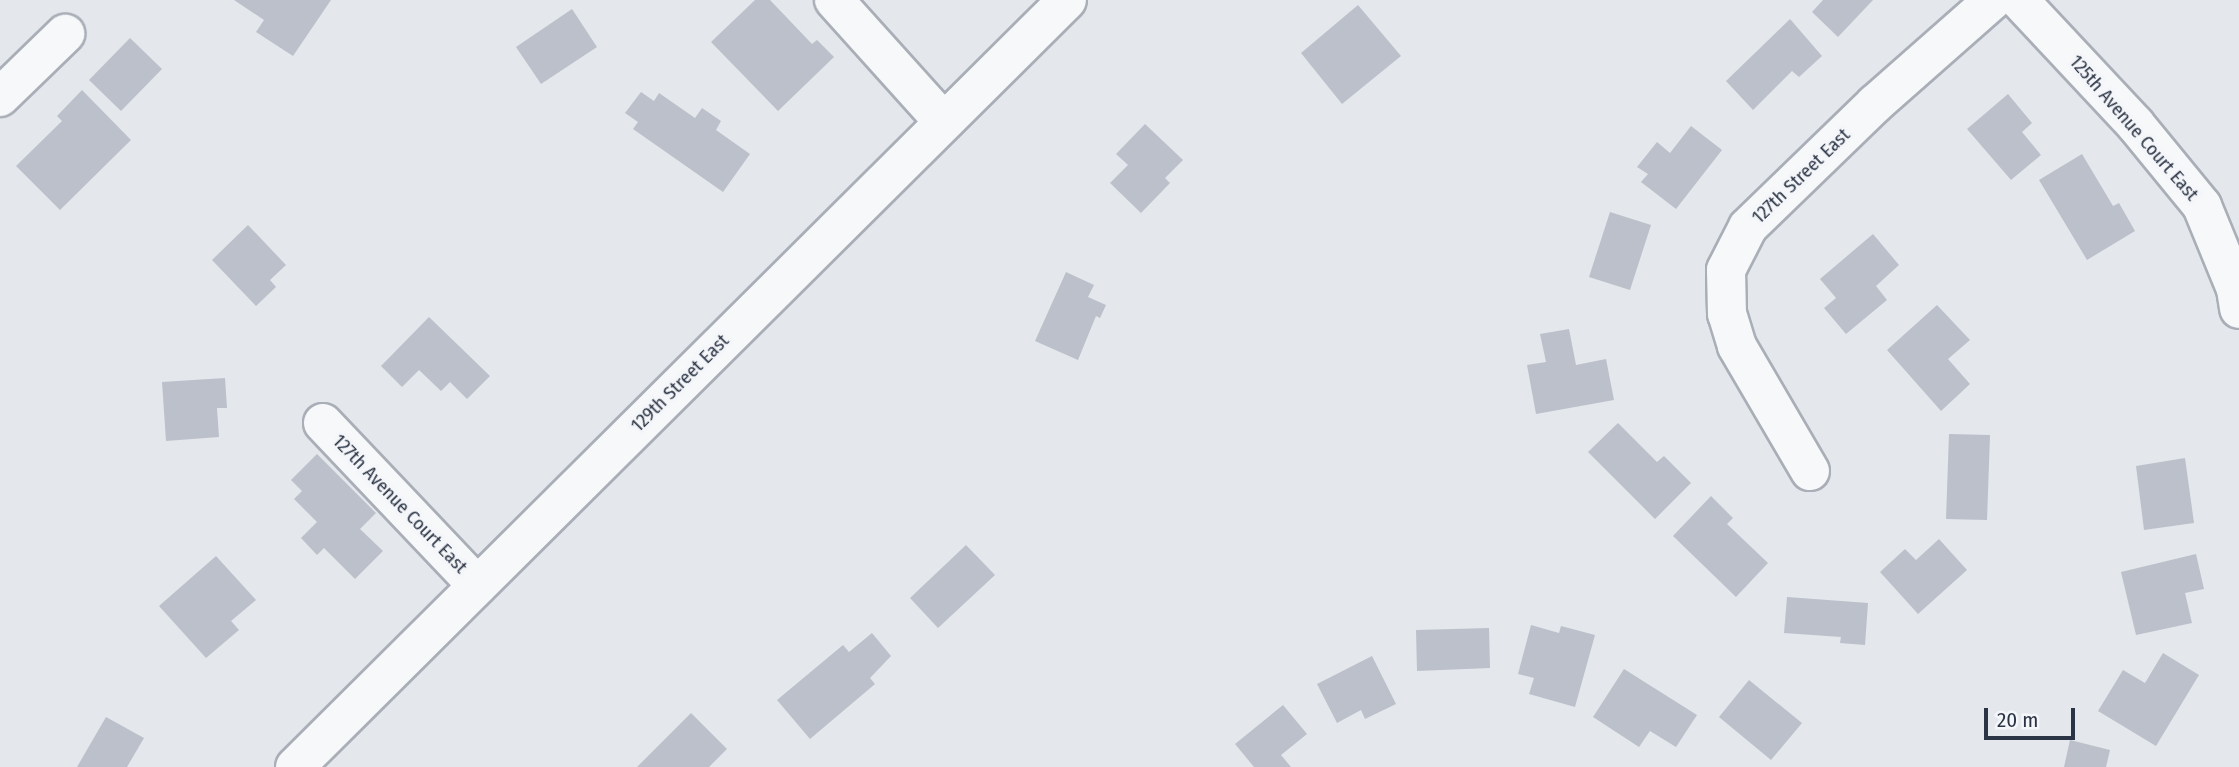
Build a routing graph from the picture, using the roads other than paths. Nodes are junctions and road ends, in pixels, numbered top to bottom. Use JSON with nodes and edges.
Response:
{"nodes":[{"id":1,"x":834,"y":0,"type":"edge"},
{"id":2,"x":1067,"y":0,"type":"edge"},
{"id":3,"x":1993,"y":0,"type":"edge"},
{"id":4,"x":2019,"y":0,"type":"edge"},
{"id":5,"x":65,"y":34,"type":"dead end"},
{"id":6,"x":0,"y":97,"type":"edge"},
{"id":7,"x":944,"y":122,"type":"junction"},
{"id":8,"x":2239,"y":309,"type":"edge"},
{"id":9,"x":323,"y":423,"type":"dead end"},
{"id":10,"x":1810,"y":471,"type":"dead end"},
{"id":11,"x":477,"y":585,"type":"junction"},
{"id":12,"x":295,"y":767,"type":"edge"}],
"edges":[{"from":1,"to":7,"type":"street"},
{"from":2,"to":7,"type":"street","name":"129th Street East"},
{"from":3,"to":10,"type":"street","name":"127th Street East"},
{"from":4,"to":8,"type":"street","name":"125th Avenue Court East"},
{"from":5,"to":6,"type":"street"},
{"from":7,"to":11,"type":"street","name":"129th Street East"},
{"from":9,"to":11,"type":"street","name":"127th Avenue Court East"},
{"from":11,"to":12,"type":"street","name":"129th Street East"}]}
